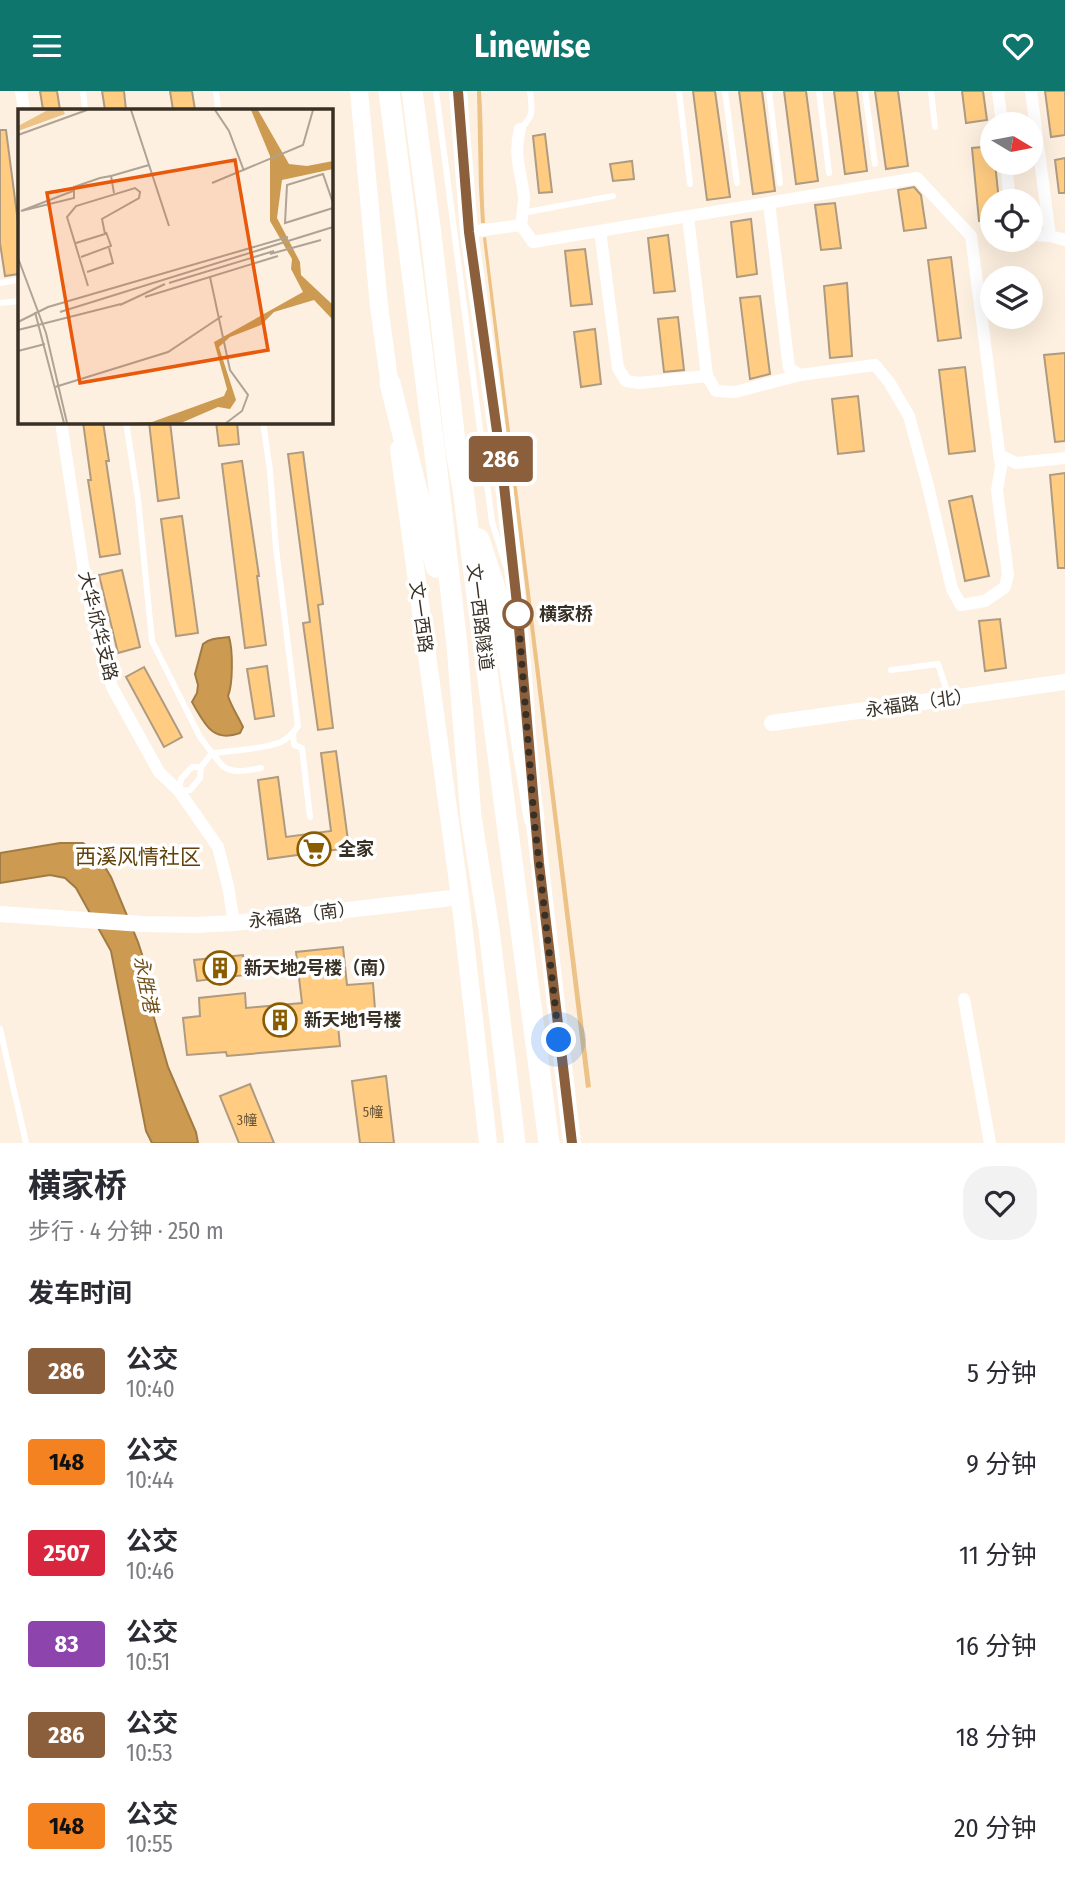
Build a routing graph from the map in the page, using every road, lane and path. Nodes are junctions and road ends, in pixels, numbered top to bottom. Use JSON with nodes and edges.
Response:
{"nodes":[{"id":1,"x":21,"y":91,"type":"edge"},
{"id":2,"x":83,"y":91,"type":"edge"},
{"id":3,"x":216,"y":91,"type":"edge"},
{"id":4,"x":359,"y":91,"type":"edge"},
{"id":5,"x":389,"y":91,"type":"edge"},
{"id":6,"x":412,"y":91,"type":"edge"},
{"id":7,"x":436,"y":91,"type":"edge"},
{"id":8,"x":458,"y":91,"type":"edge"},
{"id":9,"x":530,"y":91,"type":"edge"},
{"id":10,"x":679,"y":91,"type":"edge"},
{"id":11,"x":725,"y":91,"type":"edge"},
{"id":12,"x":769,"y":91,"type":"edge"},
{"id":13,"x":819,"y":91,"type":"edge"},
{"id":14,"x":866,"y":91,"type":"edge"},
{"id":15,"x":931,"y":91,"type":"edge"},
{"id":16,"x":998,"y":91,"type":"edge"},
{"id":17,"x":1031,"y":91,"type":"edge"},
{"id":18,"x":23,"y":109,"type":"edge"},
{"id":19,"x":85,"y":109,"type":"edge"},
{"id":20,"x":218,"y":109,"type":"edge"},
{"id":21,"x":1001,"y":112,"type":"edge"},
{"id":22,"x":935,"y":127,"type":"dead end"},
{"id":23,"x":520,"y":129,"type":"joint"},
{"id":24,"x":875,"y":164,"type":"dead end"},
{"id":25,"x":829,"y":173,"type":"dead end"},
{"id":26,"x":737,"y":183,"type":"dead end"},
{"id":27,"x":780,"y":183,"type":"dead end"},
{"id":28,"x":690,"y":184,"type":"dead end"},
{"id":29,"x":614,"y":196,"type":"dead end"},
{"id":30,"x":769,"y":203,"type":"junction"},
{"id":31,"x":688,"y":217,"type":"junction"},
{"id":32,"x":521,"y":219,"type":"junction"},
{"id":33,"x":600,"y":231,"type":"junction"},
{"id":34,"x":469,"y":232,"type":"junction"},
{"id":35,"x":1043,"y":236,"type":"edge"},
{"id":36,"x":1051,"y":236,"type":"junction"},
{"id":37,"x":1065,"y":240,"type":"edge"},
{"id":38,"x":18,"y":280,"type":"edge"},
{"id":39,"x":0,"y":283,"type":"edge"},
{"id":40,"x":18,"y":301,"type":"edge"},
{"id":41,"x":0,"y":303,"type":"edge"},
{"id":42,"x":800,"y":375,"type":"junction"},
{"id":43,"x":707,"y":376,"type":"junction"},
{"id":44,"x":390,"y":383,"type":"junction"},
{"id":45,"x":61,"y":423,"type":"edge"},
{"id":46,"x":125,"y":423,"type":"edge"},
{"id":47,"x":263,"y":423,"type":"edge"},
{"id":48,"x":999,"y":455,"type":"junction"},
{"id":49,"x":1065,"y":458,"type":"edge"},
{"id":50,"x":463,"y":489,"type":"junction"},
{"id":51,"x":517,"y":604,"type":"junction"},
{"id":52,"x":457,"y":645,"type":"junction"},
{"id":53,"x":891,"y":670,"type":"dead end"},
{"id":54,"x":1065,"y":682,"type":"edge"},
{"id":55,"x":949,"y":698,"type":"junction"},
{"id":56,"x":772,"y":723,"type":"dead end"},
{"id":57,"x":293,"y":734,"type":"junction"},
{"id":58,"x":212,"y":753,"type":"junction"},
{"id":59,"x":201,"y":768,"type":"junction"},
{"id":60,"x":261,"y":768,"type":"dead end"},
{"id":61,"x":179,"y":791,"type":"junction"},
{"id":62,"x":310,"y":817,"type":"dead end"},
{"id":63,"x":534,"y":818,"type":"junction"},
{"id":64,"x":460,"y":897,"type":"junction"},
{"id":65,"x":0,"y":914,"type":"edge"},
{"id":66,"x":234,"y":923,"type":"junction"},
{"id":67,"x":964,"y":999,"type":"dead end"},
{"id":68,"x":0,"y":1029,"type":"edge"},
{"id":69,"x":26,"y":1143,"type":"edge"},
{"id":70,"x":488,"y":1143,"type":"edge"},
{"id":71,"x":515,"y":1143,"type":"edge"},
{"id":72,"x":549,"y":1143,"type":"edge"},
{"id":73,"x":572,"y":1143,"type":"edge"},
{"id":74,"x":990,"y":1143,"type":"edge"}],
"edges":[{"from":1,"to":18,"type":"street"},
{"from":2,"to":19,"type":"lane"},
{"from":3,"to":20,"type":"lane"},
{"from":4,"to":44,"type":"main road","name":"文一西路"},
{"from":5,"to":52,"type":"highway","name":"文一西路隧道"},
{"from":6,"to":50,"type":"highway","name":"文一西路隧道"},
{"from":7,"to":51,"type":"lane"},
{"from":8,"to":34,"type":"main road"},
{"from":9,"to":23,"type":"lane"},
{"from":10,"to":28,"type":"lane"},
{"from":11,"to":26,"type":"lane"},
{"from":12,"to":27,"type":"lane"},
{"from":13,"to":25,"type":"lane"},
{"from":14,"to":24,"type":"lane"},
{"from":15,"to":22,"type":"lane"},
{"from":16,"to":21,"type":"street"},
{"from":17,"to":36,"type":"street"},
{"from":23,"to":32,"type":"street"},
{"from":29,"to":32,"type":"lane"},
{"from":30,"to":31,"type":"street"},
{"from":30,"to":42,"type":"street"},
{"from":30,"to":48,"type":"street"},
{"from":31,"to":33,"type":"street"},
{"from":31,"to":43,"type":"street"},
{"from":32,"to":33,"type":"street"},
{"from":32,"to":34,"type":"street"},
{"from":33,"to":43,"type":"street"},
{"from":34,"to":51,"type":"main road"},
{"from":35,"to":36,"type":"street"},
{"from":36,"to":37,"type":"street"},
{"from":38,"to":39,"type":"lane"},
{"from":40,"to":41,"type":"lane"},
{"from":42,"to":43,"type":"street"},
{"from":42,"to":48,"type":"street"},
{"from":44,"to":52,"type":"highway"},
{"from":44,"to":64,"type":"main road","name":"文一西路"},
{"from":45,"to":61,"type":"street","name":"大华·欣华支路"},
{"from":46,"to":58,"type":"lane"},
{"from":47,"to":57,"type":"lane"},
{"from":48,"to":49,"type":"street"},
{"from":50,"to":63,"type":"highway"},
{"from":50,"to":72,"type":"highway","name":"文一西路隧道"},
{"from":51,"to":63,"type":"main road"},
{"from":52,"to":71,"type":"highway","name":"文一西路隧道"},
{"from":53,"to":55,"type":"lane"},
{"from":54,"to":55,"type":"street","name":"永福路（北）"},
{"from":55,"to":56,"type":"street","name":"永福路（北）"},
{"from":57,"to":58,"type":"lane"},
{"from":57,"to":62,"type":"lane"},
{"from":58,"to":59,"type":"lane"},
{"from":58,"to":60,"type":"lane"},
{"from":59,"to":61,"type":"lane"},
{"from":59,"to":61,"type":"lane"},
{"from":61,"to":66,"type":"street","name":"大华·欣华支路"},
{"from":63,"to":73,"type":"main road"},
{"from":64,"to":66,"type":"street","name":"永福路（南）"},
{"from":64,"to":70,"type":"main road","name":"文一西路"},
{"from":65,"to":66,"type":"street","name":"永福路（南）"},
{"from":67,"to":74,"type":"street"},
{"from":68,"to":69,"type":"lane"}]}
